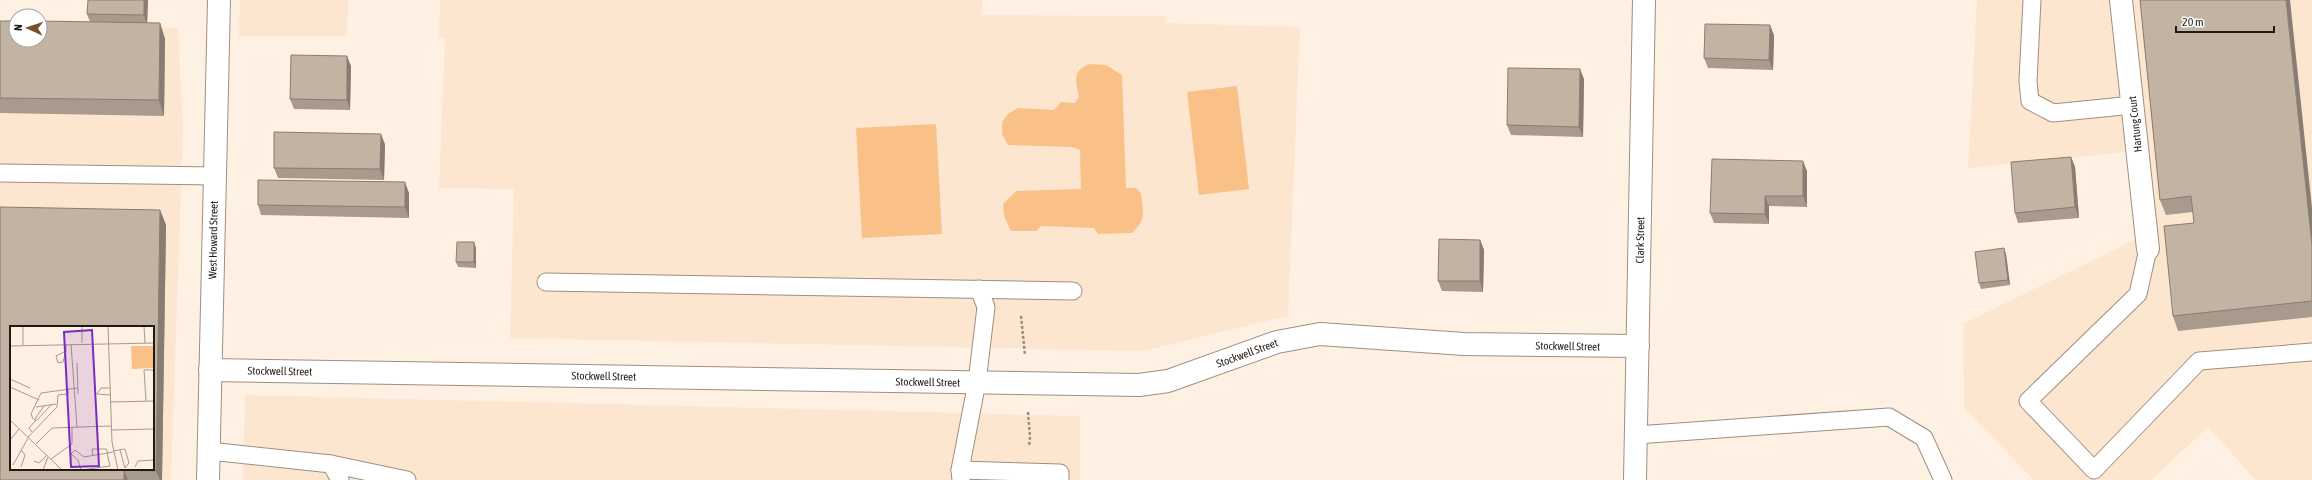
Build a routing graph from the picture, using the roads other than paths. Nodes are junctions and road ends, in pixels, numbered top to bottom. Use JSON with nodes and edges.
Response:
{"nodes":[{"id":1,"x":219,"y":0,"type":"edge"},
{"id":2,"x":1644,"y":0,"type":"edge"},
{"id":3,"x":2032,"y":0,"type":"edge"},
{"id":4,"x":2121,"y":0,"type":"edge"},
{"id":5,"x":2133,"y":105,"type":"junction"},
{"id":6,"x":0,"y":173,"type":"edge"},
{"id":7,"x":215,"y":176,"type":"junction"},
{"id":8,"x":2148,"y":249,"type":"joint"},
{"id":9,"x":546,"y":282,"type":"dead end"},
{"id":10,"x":979,"y":289,"type":"junction"},
{"id":11,"x":1072,"y":291,"type":"dead end"},
{"id":12,"x":1638,"y":346,"type":"junction"},
{"id":13,"x":2312,"y":352,"type":"edge"},
{"id":14,"x":210,"y":370,"type":"junction"},
{"id":15,"x":976,"y":382,"type":"junction"},
{"id":16,"x":1636,"y":435,"type":"junction"},
{"id":17,"x":209,"y":452,"type":"junction"},
{"id":18,"x":331,"y":464,"type":"junction"},
{"id":19,"x":960,"y":475,"type":"edge"},
{"id":20,"x":208,"y":480,"type":"edge"},
{"id":21,"x":340,"y":480,"type":"edge"},
{"id":22,"x":407,"y":480,"type":"edge"},
{"id":23,"x":1060,"y":480,"type":"edge"},
{"id":24,"x":1635,"y":480,"type":"edge"},
{"id":25,"x":1943,"y":480,"type":"edge"}],
"edges":[{"from":1,"to":7,"type":"street","name":"West Howard Street"},
{"from":2,"to":12,"type":"street","name":"Clark Street"},
{"from":3,"to":5,"type":"lane"},
{"from":4,"to":5,"type":"street","name":"Hartung Court"},
{"from":5,"to":8,"type":"street","name":"Hartung Court"},
{"from":6,"to":7,"type":"lane"},
{"from":7,"to":14,"type":"street","name":"West Howard Street"},
{"from":8,"to":13,"type":"lane"},
{"from":9,"to":10,"type":"lane"},
{"from":10,"to":11,"type":"lane"},
{"from":10,"to":15,"type":"lane"},
{"from":12,"to":15,"type":"street","name":"Stockwell Street"},
{"from":12,"to":16,"type":"street","name":"Clark Street"},
{"from":14,"to":15,"type":"street","name":"Stockwell Street"},
{"from":14,"to":17,"type":"street","name":"West Howard Street"},
{"from":15,"to":19,"type":"lane"},
{"from":16,"to":24,"type":"street","name":"Clark Street"},
{"from":16,"to":25,"type":"lane"},
{"from":17,"to":18,"type":"lane"},
{"from":17,"to":20,"type":"street","name":"West Howard Street"},
{"from":18,"to":21,"type":"lane"},
{"from":18,"to":22,"type":"lane"},
{"from":19,"to":23,"type":"lane"}]}
